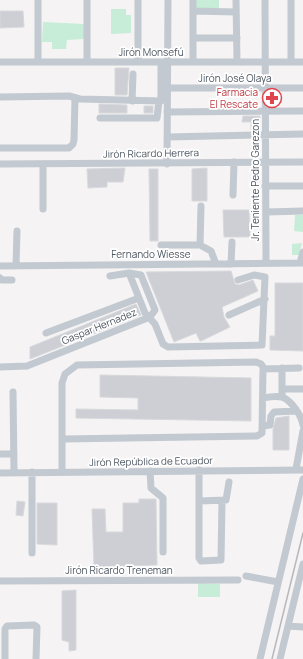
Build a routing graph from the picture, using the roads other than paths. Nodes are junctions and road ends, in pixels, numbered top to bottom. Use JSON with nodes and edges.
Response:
{"nodes":[{"id":1,"x":38,"y":0,"type":"edge"},
{"id":2,"x":87,"y":0,"type":"edge"},
{"id":3,"x":138,"y":0,"type":"edge"},
{"id":4,"x":168,"y":0,"type":"edge"},
{"id":5,"x":193,"y":0,"type":"edge"},
{"id":6,"x":236,"y":0,"type":"edge"},
{"id":7,"x":265,"y":0,"type":"edge"},
{"id":8,"x":291,"y":0,"type":"edge"},
{"id":9,"x":193,"y":11,"type":"junction"},
{"id":10,"x":236,"y":12,"type":"junction"},
{"id":11,"x":193,"y":38,"type":"junction"},
{"id":12,"x":237,"y":38,"type":"junction"},
{"id":13,"x":0,"y":62,"type":"edge"},
{"id":14,"x":38,"y":62,"type":"junction"},
{"id":15,"x":87,"y":62,"type":"junction"},
{"id":16,"x":138,"y":62,"type":"junction"},
{"id":17,"x":164,"y":62,"type":"junction"},
{"id":18,"x":193,"y":62,"type":"junction"},
{"id":19,"x":238,"y":62,"type":"junction"},
{"id":20,"x":265,"y":62,"type":"junction"},
{"id":21,"x":291,"y":62,"type":"junction"},
{"id":22,"x":303,"y":62,"type":"edge"},
{"id":23,"x":133,"y":74,"type":"dead end"},
{"id":24,"x":168,"y":88,"type":"junction"},
{"id":25,"x":265,"y":88,"type":"junction"},
{"id":26,"x":303,"y":88,"type":"edge"},
{"id":27,"x":0,"y":97,"type":"edge"},
{"id":28,"x":76,"y":98,"type":"junction"},
{"id":29,"x":132,"y":101,"type":"junction"},
{"id":30,"x":159,"y":101,"type":"junction"},
{"id":31,"x":303,"y":111,"type":"edge"},
{"id":32,"x":167,"y":112,"type":"junction"},
{"id":33,"x":265,"y":112,"type":"junction"},
{"id":34,"x":100,"y":118,"type":"dead end"},
{"id":35,"x":303,"y":134,"type":"edge"},
{"id":36,"x":265,"y":135,"type":"junction"},
{"id":37,"x":167,"y":137,"type":"junction"},
{"id":38,"x":0,"y":148,"type":"edge"},
{"id":39,"x":234,"y":162,"type":"junction"},
{"id":40,"x":265,"y":162,"type":"junction"},
{"id":41,"x":303,"y":162,"type":"edge"},
{"id":42,"x":0,"y":164,"type":"edge"},
{"id":43,"x":43,"y":164,"type":"junction"},
{"id":44,"x":167,"y":164,"type":"junction"},
{"id":45,"x":266,"y":186,"type":"junction"},
{"id":46,"x":303,"y":186,"type":"edge"},
{"id":47,"x":233,"y":195,"type":"dead end"},
{"id":48,"x":201,"y":206,"type":"dead end"},
{"id":49,"x":43,"y":209,"type":"dead end"},
{"id":50,"x":303,"y":211,"type":"edge"},
{"id":51,"x":266,"y":212,"type":"junction"},
{"id":52,"x":17,"y":231,"type":"dead end"},
{"id":53,"x":232,"y":242,"type":"dead end"},
{"id":54,"x":161,"y":245,"type":"dead end"},
{"id":55,"x":200,"y":245,"type":"junction"},
{"id":56,"x":303,"y":252,"type":"edge"},
{"id":57,"x":266,"y":263,"type":"junction"},
{"id":58,"x":302,"y":263,"type":"edge"},
{"id":59,"x":216,"y":264,"type":"junction"},
{"id":60,"x":231,"y":264,"type":"junction"},
{"id":61,"x":0,"y":266,"type":"edge"},
{"id":62,"x":16,"y":266,"type":"junction"},
{"id":63,"x":129,"y":273,"type":"junction"},
{"id":64,"x":110,"y":276,"type":"dead end"},
{"id":65,"x":0,"y":278,"type":"edge"},
{"id":66,"x":12,"y":280,"type":"dead end"},
{"id":67,"x":238,"y":280,"type":"dead end"},
{"id":68,"x":139,"y":298,"type":"junction"},
{"id":69,"x":265,"y":299,"type":"junction"},
{"id":70,"x":229,"y":315,"type":"dead end"},
{"id":71,"x":150,"y":317,"type":"junction"},
{"id":72,"x":46,"y":333,"type":"dead end"},
{"id":73,"x":0,"y":367,"type":"edge"},
{"id":74,"x":282,"y":368,"type":"junction"},
{"id":75,"x":299,"y":368,"type":"dead end"},
{"id":76,"x":263,"y":369,"type":"junction"},
{"id":77,"x":303,"y":389,"type":"edge"},
{"id":78,"x":13,"y":392,"type":"dead end"},
{"id":79,"x":282,"y":393,"type":"junction"},
{"id":80,"x":263,"y":398,"type":"junction"},
{"id":81,"x":296,"y":410,"type":"junction"},
{"id":82,"x":303,"y":425,"type":"edge"},
{"id":83,"x":262,"y":426,"type":"junction"},
{"id":84,"x":303,"y":431,"type":"edge"},
{"id":85,"x":63,"y":439,"type":"junction"},
{"id":86,"x":0,"y":454,"type":"edge"},
{"id":87,"x":14,"y":454,"type":"junction"},
{"id":88,"x":199,"y":470,"type":"junction"},
{"id":89,"x":299,"y":470,"type":"edge"},
{"id":90,"x":150,"y":471,"type":"junction"},
{"id":91,"x":14,"y":472,"type":"junction"},
{"id":92,"x":32,"y":472,"type":"junction"},
{"id":93,"x":62,"y":472,"type":"junction"},
{"id":94,"x":0,"y":473,"type":"edge"},
{"id":95,"x":303,"y":479,"type":"edge"},
{"id":96,"x":229,"y":482,"type":"dead end"},
{"id":97,"x":199,"y":501,"type":"junction"},
{"id":98,"x":222,"y":501,"type":"junction"},
{"id":99,"x":163,"y":552,"type":"dead end"},
{"id":100,"x":32,"y":553,"type":"dead end"},
{"id":101,"x":303,"y":565,"type":"edge"},
{"id":102,"x":246,"y":576,"type":"dead end"},
{"id":103,"x":238,"y":580,"type":"dead end"},
{"id":104,"x":0,"y":581,"type":"edge"},
{"id":105,"x":278,"y":582,"type":"junction"},
{"id":106,"x":288,"y":626,"type":"junction"},
{"id":107,"x":303,"y":627,"type":"edge"},
{"id":108,"x":5,"y":659,"type":"edge"},
{"id":109,"x":36,"y":659,"type":"edge"},
{"id":110,"x":260,"y":659,"type":"edge"},
{"id":111,"x":280,"y":659,"type":"edge"}],
"edges":[{"from":1,"to":14,"type":"street"},
{"from":2,"to":15,"type":"street"},
{"from":3,"to":16,"type":"street"},
{"from":4,"to":17,"type":"street"},
{"from":5,"to":9,"type":"street"},
{"from":6,"to":10,"type":"street"},
{"from":7,"to":20,"type":"street","name":"Jr. Teniente Pedro Garezon"},
{"from":8,"to":21,"type":"street"},
{"from":9,"to":10,"type":"street"},
{"from":9,"to":11,"type":"street"},
{"from":10,"to":12,"type":"street"},
{"from":11,"to":12,"type":"street"},
{"from":11,"to":18,"type":"street"},
{"from":12,"to":19,"type":"street"},
{"from":13,"to":14,"type":"street","name":"Jirón Monsefú"},
{"from":14,"to":15,"type":"street","name":"Jirón Monsefú"},
{"from":15,"to":16,"type":"street","name":"Jirón Monsefú"},
{"from":16,"to":17,"type":"street","name":"Jirón Monsefú"},
{"from":17,"to":18,"type":"street","name":"Jirón Monsefú"},
{"from":17,"to":24,"type":"street"},
{"from":17,"to":30,"type":"street"},
{"from":18,"to":19,"type":"street","name":"Jirón Monsefú"},
{"from":19,"to":20,"type":"street","name":"Jirón Monsefú"},
{"from":20,"to":21,"type":"street","name":"Jirón Monsefú"},
{"from":20,"to":25,"type":"street","name":"Jr. Teniente Pedro Garezon"},
{"from":21,"to":22,"type":"street","name":"Jirón Monsefú"},
{"from":23,"to":29,"type":"street"},
{"from":24,"to":25,"type":"street","name":"Jirón José Olaya"},
{"from":24,"to":32,"type":"street"},
{"from":25,"to":26,"type":"street","name":"Jirón José Olaya"},
{"from":25,"to":33,"type":"street","name":"Jr. Teniente Pedro Garezon"},
{"from":27,"to":28,"type":"street"},
{"from":28,"to":29,"type":"street"},
{"from":28,"to":38,"type":"street"},
{"from":29,"to":30,"type":"street"},
{"from":30,"to":34,"type":"street"},
{"from":31,"to":33,"type":"street"},
{"from":32,"to":33,"type":"street"},
{"from":32,"to":37,"type":"street"},
{"from":33,"to":36,"type":"street","name":"Jr. Teniente Pedro Garezon"},
{"from":35,"to":36,"type":"street"},
{"from":36,"to":37,"type":"street"},
{"from":36,"to":40,"type":"street","name":"Jr. Teniente Pedro Garezon"},
{"from":37,"to":44,"type":"street"},
{"from":39,"to":40,"type":"street","name":"Jirón Ricardo Herrera"},
{"from":39,"to":44,"type":"street","name":"Jirón Ricardo Herrera"},
{"from":39,"to":47,"type":"street"},
{"from":40,"to":41,"type":"street","name":"Jirón Ricardo Herrera"},
{"from":40,"to":45,"type":"street","name":"Jr. Teniente Pedro Garezon"},
{"from":42,"to":43,"type":"street","name":"Jirón Ricardo Herrera"},
{"from":43,"to":44,"type":"street","name":"Jirón Ricardo Herrera"},
{"from":43,"to":49,"type":"street"},
{"from":45,"to":46,"type":"street"},
{"from":45,"to":51,"type":"street","name":"Jr. Teniente Pedro Garezon"},
{"from":48,"to":55,"type":"street"},
{"from":50,"to":51,"type":"street"},
{"from":51,"to":57,"type":"street","name":"Jr. Teniente Pedro Garezon"},
{"from":52,"to":62,"type":"street"},
{"from":53,"to":60,"type":"street"},
{"from":54,"to":55,"type":"street"},
{"from":55,"to":59,"type":"street"},
{"from":56,"to":58,"type":"street"},
{"from":57,"to":58,"type":"street","name":"Fernando Wiesse"},
{"from":57,"to":60,"type":"street","name":"Fernando Wiesse"},
{"from":59,"to":60,"type":"street","name":"Fernando Wiesse"},
{"from":59,"to":62,"type":"street","name":"Fernando Wiesse"},
{"from":61,"to":62,"type":"street","name":"Fernando Wiesse"},
{"from":63,"to":64,"type":"street"},
{"from":63,"to":68,"type":"street"},
{"from":63,"to":71,"type":"street","name":"Gaspar Hernadez"},
{"from":65,"to":66,"type":"street"},
{"from":67,"to":69,"type":"street"},
{"from":68,"to":71,"type":"street"},
{"from":68,"to":72,"type":"street"},
{"from":69,"to":70,"type":"street"},
{"from":69,"to":71,"type":"street"},
{"from":71,"to":73,"type":"street","name":"Gaspar Hernadez"},
{"from":74,"to":75,"type":"street"},
{"from":74,"to":76,"type":"street"},
{"from":74,"to":79,"type":"street"},
{"from":76,"to":80,"type":"street"},
{"from":76,"to":85,"type":"street"},
{"from":77,"to":79,"type":"street"},
{"from":78,"to":87,"type":"street"},
{"from":79,"to":80,"type":"street"},
{"from":79,"to":81,"type":"street"},
{"from":80,"to":83,"type":"street"},
{"from":81,"to":82,"type":"street"},
{"from":81,"to":83,"type":"street"},
{"from":83,"to":85,"type":"street"},
{"from":84,"to":89,"type":"street"},
{"from":85,"to":93,"type":"street"},
{"from":86,"to":87,"type":"street"},
{"from":87,"to":91,"type":"street"},
{"from":88,"to":89,"type":"street","name":"Jirón República de Ecuador"},
{"from":88,"to":90,"type":"street","name":"Jirón República de Ecuador"},
{"from":88,"to":97,"type":"street"},
{"from":90,"to":93,"type":"street","name":"Jirón República de Ecuador"},
{"from":90,"to":99,"type":"street"},
{"from":91,"to":92,"type":"street","name":"Jirón República de Ecuador"},
{"from":91,"to":94,"type":"street","name":"Jirón República de Ecuador"},
{"from":92,"to":93,"type":"street","name":"Jirón República de Ecuador"},
{"from":92,"to":100,"type":"street"},
{"from":95,"to":105,"type":"street"},
{"from":96,"to":98,"type":"street"},
{"from":97,"to":98,"type":"street"},
{"from":97,"to":98,"type":"street"},
{"from":101,"to":106,"type":"street"},
{"from":102,"to":105,"type":"street"},
{"from":103,"to":104,"type":"street","name":"Jirón Ricardo Treneman"},
{"from":105,"to":110,"type":"street"},
{"from":106,"to":107,"type":"street"},
{"from":106,"to":111,"type":"street"},
{"from":108,"to":109,"type":"street"}]}
